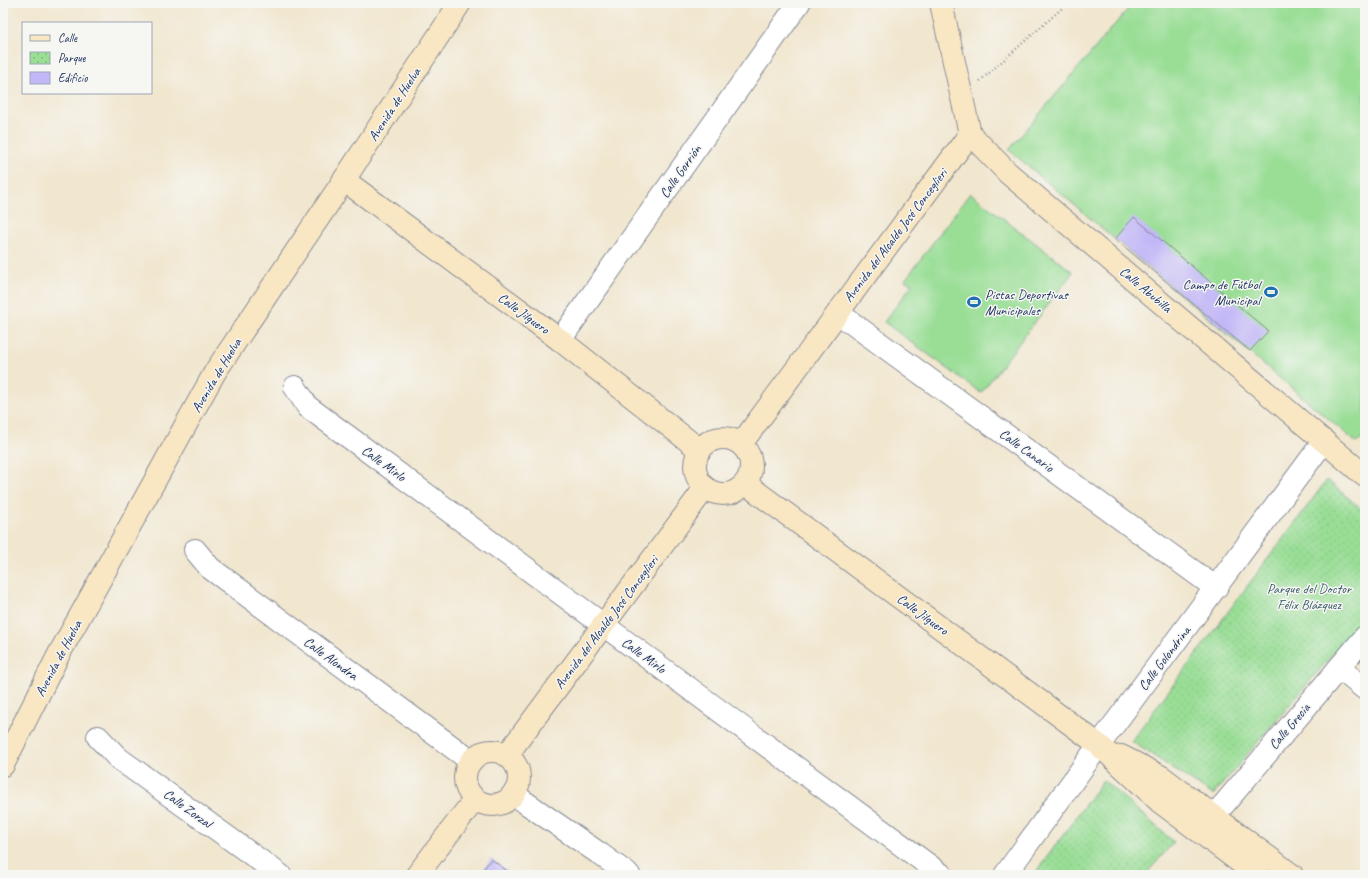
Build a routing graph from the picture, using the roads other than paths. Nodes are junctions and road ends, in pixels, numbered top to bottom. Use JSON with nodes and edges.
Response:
{"nodes":[{"id":1,"x":460,"y":3,"type":"edge"},
{"id":2,"x":800,"y":3,"type":"edge"},
{"id":3,"x":941,"y":3,"type":"edge"},
{"id":4,"x":970,"y":134,"type":"junction"},
{"id":5,"x":344,"y":180,"type":"junction"},
{"id":6,"x":838,"y":313,"type":"junction"},
{"id":7,"x":560,"y":340,"type":"junction"},
{"id":8,"x":295,"y":388,"type":"dead end"},
{"id":9,"x":1324,"y":441,"type":"junction"},
{"id":10,"x":741,"y":444,"type":"junction"},
{"id":11,"x":700,"y":450,"type":"junction"},
{"id":12,"x":1365,"y":476,"type":"edge"},
{"id":13,"x":746,"y":484,"type":"junction"},
{"id":14,"x":705,"y":488,"type":"junction"},
{"id":15,"x":195,"y":550,"type":"dead end"},
{"id":16,"x":1216,"y":588,"type":"junction"},
{"id":17,"x":604,"y":626,"type":"junction"},
{"id":18,"x":1365,"y":637,"type":"edge"},
{"id":19,"x":1339,"y":668,"type":"junction"},
{"id":20,"x":1365,"y":689,"type":"edge"},
{"id":21,"x":98,"y":737,"type":"dead end"},
{"id":22,"x":1099,"y":745,"type":"junction"},
{"id":23,"x":507,"y":756,"type":"junction"},
{"id":24,"x":471,"y":761,"type":"junction"},
{"id":25,"x":3,"y":765,"type":"edge"},
{"id":26,"x":513,"y":794,"type":"junction"},
{"id":27,"x":475,"y":798,"type":"junction"},
{"id":28,"x":1214,"y":816,"type":"junction"},
{"id":29,"x":280,"y":875,"type":"edge"},
{"id":30,"x":417,"y":875,"type":"edge"},
{"id":31,"x":629,"y":875,"type":"edge"},
{"id":32,"x":942,"y":875,"type":"edge"},
{"id":33,"x":1005,"y":875,"type":"edge"},
{"id":34,"x":1257,"y":875,"type":"edge"},
{"id":35,"x":1292,"y":875,"type":"edge"}],
"edges":[{"from":1,"to":5,"type":"street","name":"Avenida de Huelva"},
{"from":2,"to":7,"type":"street","name":"Calle Gorrión"},
{"from":3,"to":4,"type":"street"},
{"from":4,"to":6,"type":"street","name":"Avenida del Alcalde José Conceglieri"},
{"from":4,"to":9,"type":"street","name":"Calle Abubilla"},
{"from":5,"to":7,"type":"street","name":"Calle Jilguero"},
{"from":5,"to":25,"type":"street","name":"Avenida de Huelva"},
{"from":6,"to":10,"type":"street","name":"Avenida del Alcalde José Conceglieri"},
{"from":6,"to":16,"type":"street","name":"Calle Canario"},
{"from":7,"to":11,"type":"street","name":"Calle Jilguero"},
{"from":8,"to":17,"type":"street","name":"Calle Mirlo"},
{"from":9,"to":12,"type":"street","name":"Calle Abubilla"},
{"from":9,"to":16,"type":"street","name":"Calle Golondrina"},
{"from":10,"to":11,"type":"street"},
{"from":10,"to":13,"type":"street"},
{"from":11,"to":14,"type":"street"},
{"from":13,"to":14,"type":"street"},
{"from":13,"to":22,"type":"street","name":"Calle Jilguero"},
{"from":14,"to":17,"type":"street","name":"Avenida del Alcalde José Conceglieri"},
{"from":15,"to":24,"type":"street","name":"Calle Alondra"},
{"from":16,"to":22,"type":"street","name":"Calle Golondrina"},
{"from":17,"to":23,"type":"street","name":"Avenida del Alcalde José Conceglieri"},
{"from":17,"to":32,"type":"street","name":"Calle Mirlo"},
{"from":18,"to":19,"type":"street","name":"Calle Grecia"},
{"from":19,"to":20,"type":"street"},
{"from":19,"to":28,"type":"street","name":"Calle Grecia"},
{"from":21,"to":29,"type":"street","name":"Calle Zorzal"},
{"from":22,"to":28,"type":"street"},
{"from":22,"to":33,"type":"street","name":"Calle Golondrina"},
{"from":22,"to":34,"type":"street"},
{"from":23,"to":24,"type":"street"},
{"from":23,"to":26,"type":"street"},
{"from":24,"to":27,"type":"street"},
{"from":26,"to":27,"type":"street"},
{"from":26,"to":31,"type":"street"},
{"from":27,"to":30,"type":"street"},
{"from":28,"to":35,"type":"street"}]}
